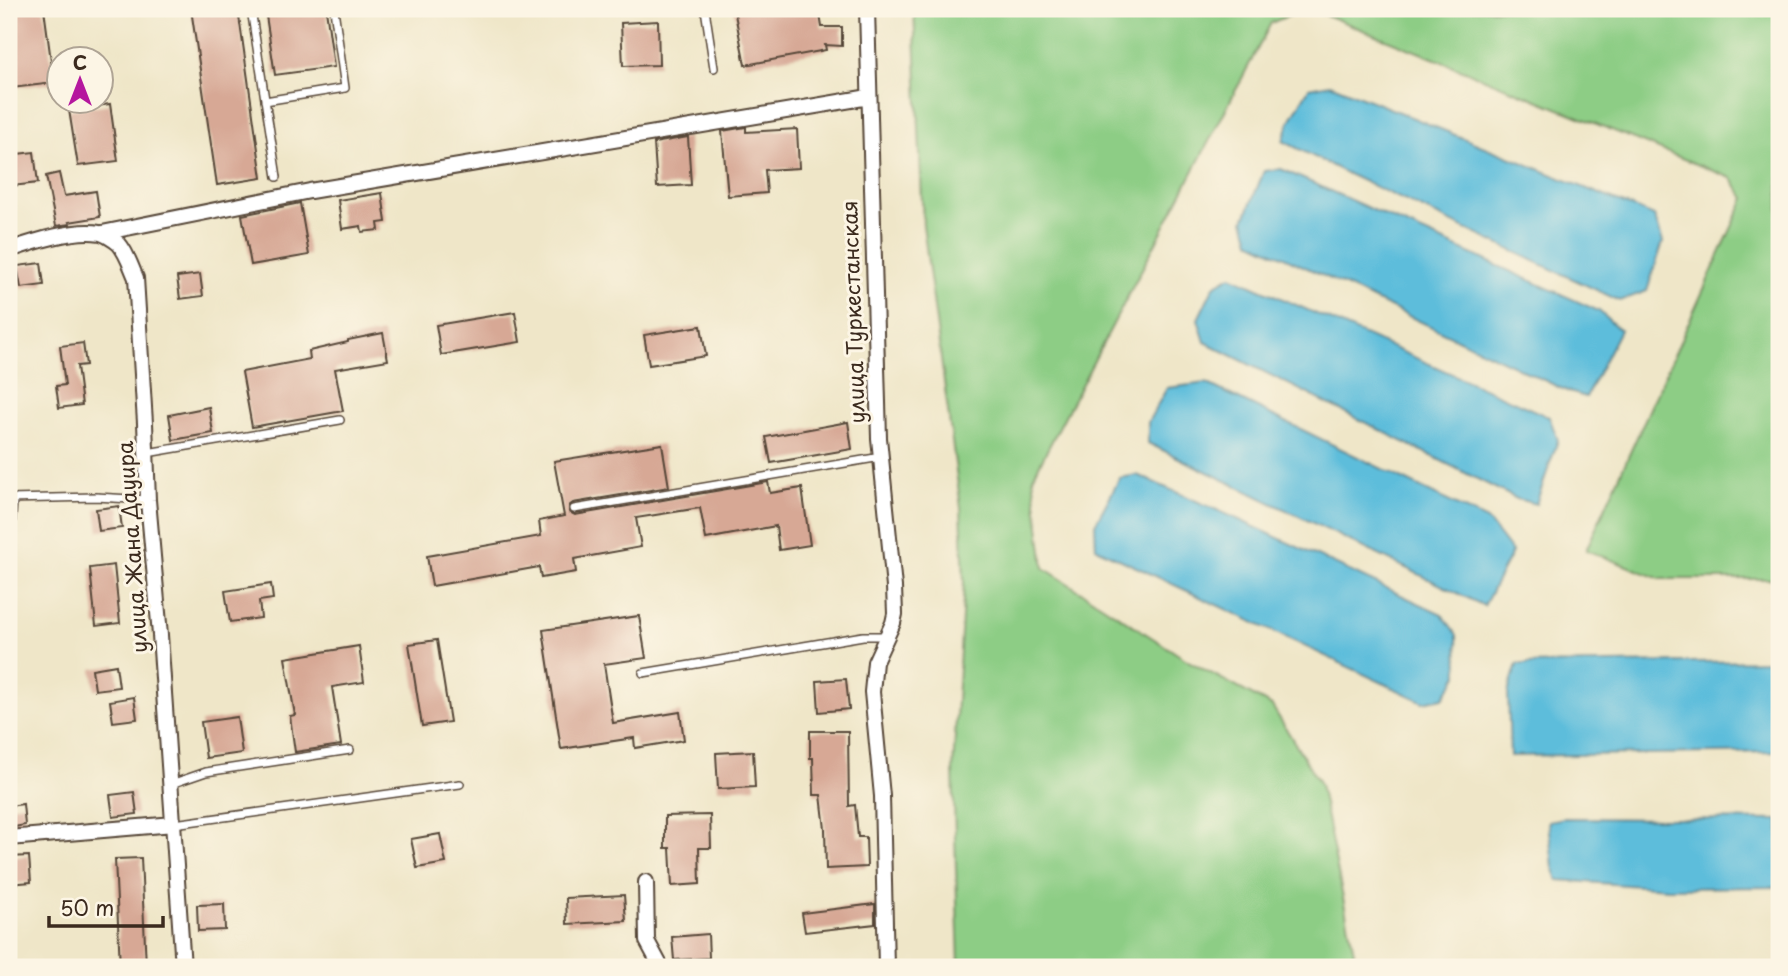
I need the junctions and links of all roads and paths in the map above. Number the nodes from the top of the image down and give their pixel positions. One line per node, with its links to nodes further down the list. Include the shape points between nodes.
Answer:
1 (251, 9): 7 (lane)
2 (334, 9): 7 (lane, via 345,88)
3 (705, 9): 5 (lane)
4 (867, 9): 6 (street, улица Туркестанская)
5 (714, 68)
6 (869, 97): 9 (street, via 323,188); 13 (street, улица Туркестанская)
7 (265, 102): 8 (lane)
8 (277, 177)
9 (102, 233): 10 (street, via 70,234); 12 (street, улица Жана Дауира, via 118,243 136,278)
10 (9, 250)
11 (340, 420): 12 (lane)
12 (146, 454): 15 (street, улица Жана Дауира)
13 (881, 457): 16 (lane); 20 (street, улица Туркестанская, via 894,587 895,614)
14 (11, 499): 15 (lane); 17 (lane)
15 (148, 500): 23 (street, улица Жана Дауира)
16 (574, 509)
17 (9, 570)
18 (9, 592): 19 (lane)
19 (9, 623)
20 (888, 636): 21 (lane, via 863,636); 30 (street, via 875,662 872,692 882,796)
21 (643, 673)
22 (350, 750): 23 (lane, via 206,772)
23 (171, 784): 25 (street, улица Жана Дауира)
24 (460, 784): 25 (lane)
25 (174, 824): 26 (street); 28 (street, улица Жана Дауира)
26 (9, 838)
27 (646, 883): 29 (street, via 647,941)
28 (183, 967)
29 (661, 967)
30 (886, 967)

